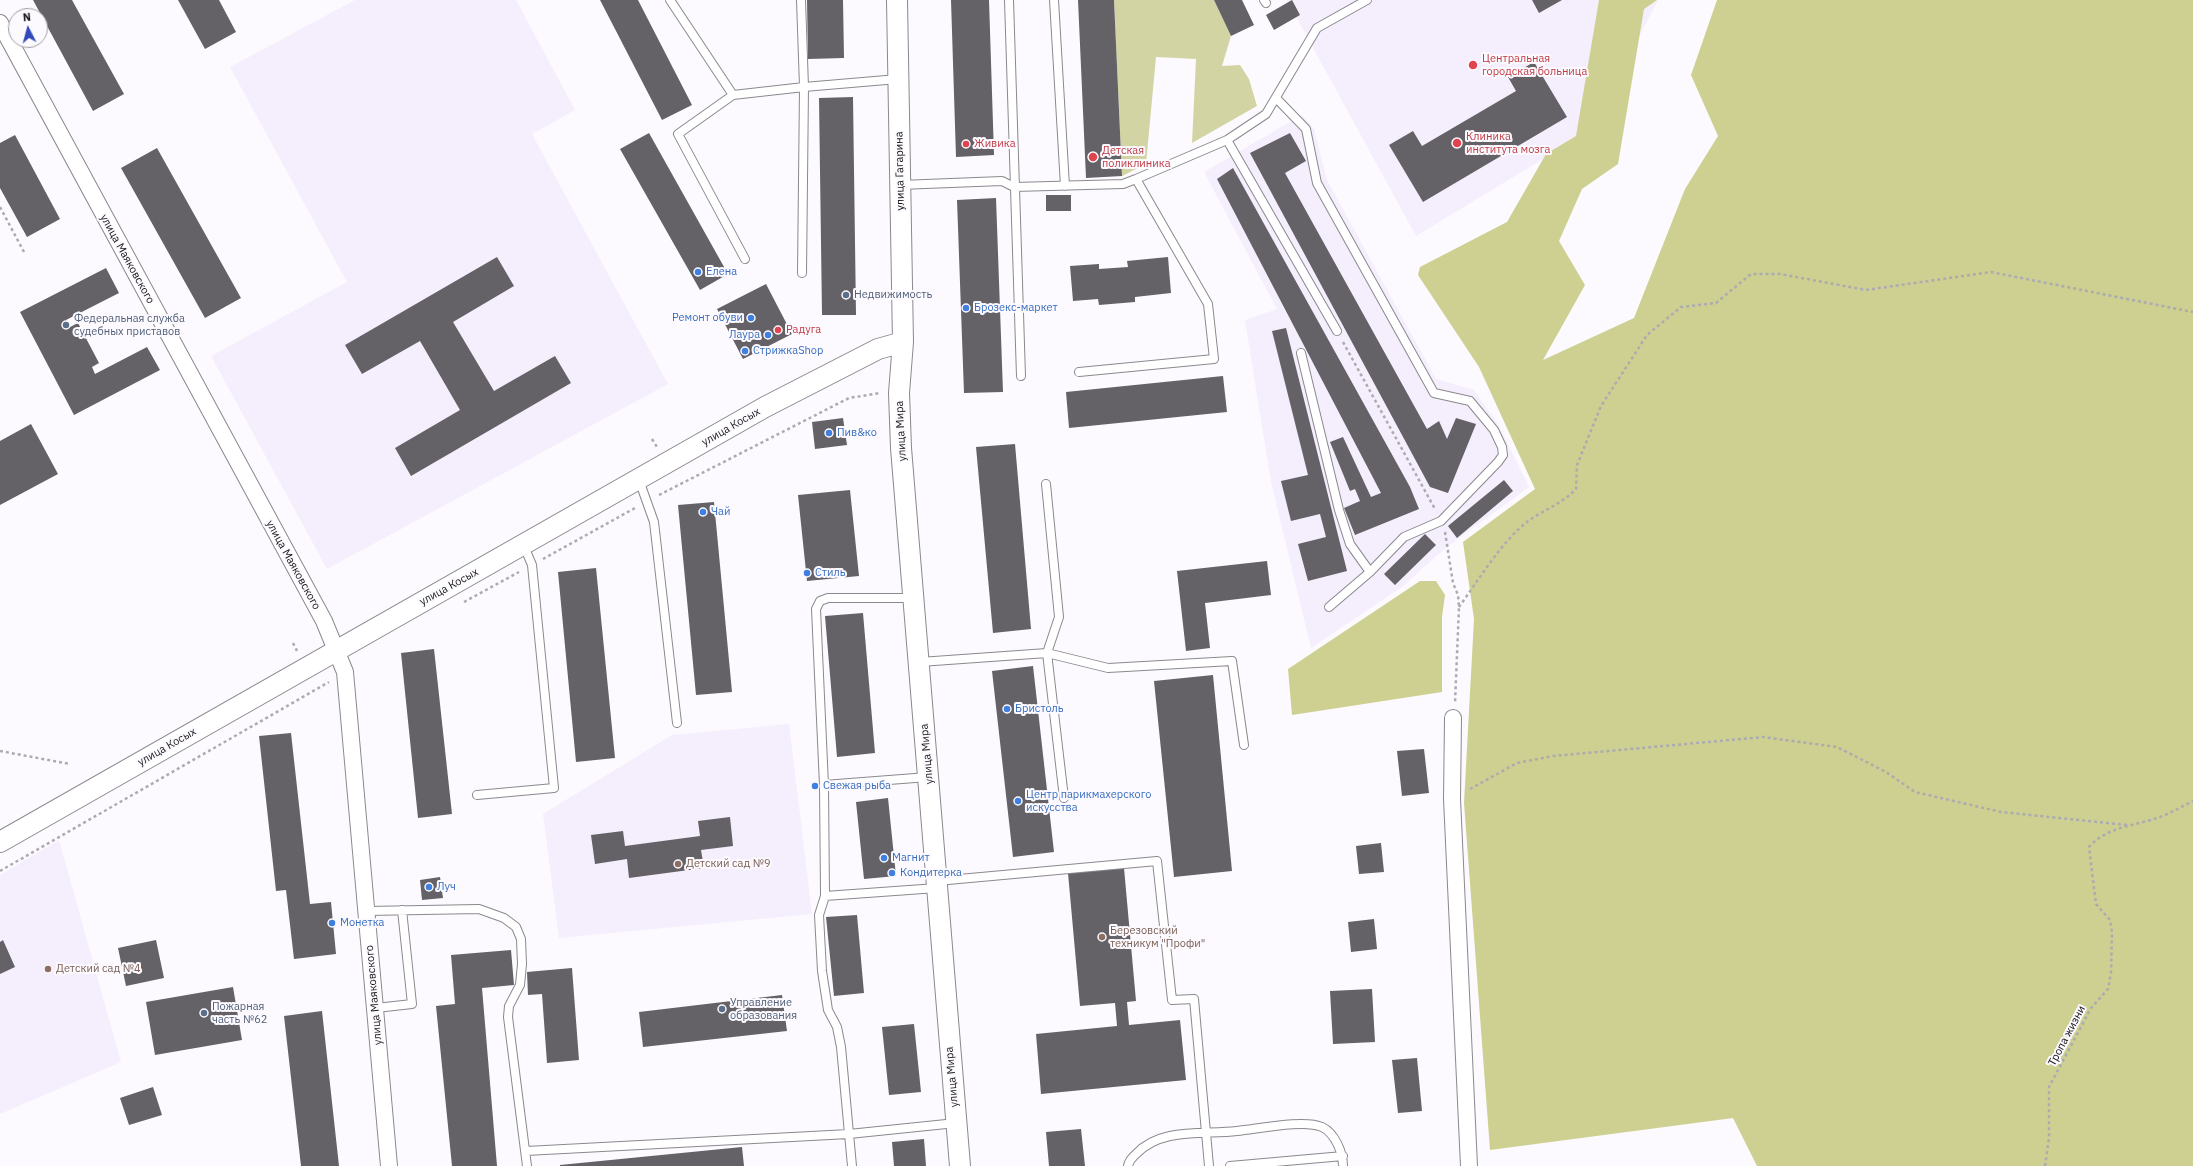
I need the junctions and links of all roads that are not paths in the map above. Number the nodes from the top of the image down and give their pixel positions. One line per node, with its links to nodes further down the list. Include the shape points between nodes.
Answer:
1 (670, 0): 10 (lane)
2 (801, 0): 9 (lane)
3 (897, 0): 8 (street, улица Гагарина)
4 (1009, 0): 16 (lane)
5 (1054, 0): 15 (lane)
6 (1367, 0): 11 (lane, via 1317,28)
7 (0, 23): 30 (street, улица Маяковского, via 324,621)
8 (899, 79): 9 (lane); 14 (street, улица Гагарина)
9 (804, 87): 10 (lane); 18 (lane)
10 (733, 95): 17 (lane, via 678,134)
11 (1276, 98): 12 (lane, via 1266,114); 27 (lane, via 1306,129 1317,183 1434,393 1470,401 1494,430 1502,447 1503,455 1498,462 1441,521 1404,537)
12 (1227, 140): 13 (lane); 19 (lane)
13 (1136, 179): 15 (lane, via 1123,184); 22 (lane, via 1208,304 1214,359)
14 (900, 185): 16 (lane, via 1002,181); 20 (street, улица Гагарина)
15 (1065, 186): 16 (lane)
16 (1014, 187): 23 (lane)
17 (744, 259)
18 (802, 273)
19 (1337, 331)
20 (903, 342): 24 (street, улица Косых, via 878,349 835,370); 28 (street, улица Мира, via 899,393 901,448)
21 (1301, 353): 27 (lane, via 1339,510 1350,544)
22 (1079, 372)
23 (1021, 376)
24 (639, 480): 26 (street, улица Косых); 34 (lane, via 654,522)
25 (1046, 484): 31 (lane, via 1059,616)
26 (524, 546): 30 (street, улица Косых); 38 (lane, via 532,565 554,788)
27 (1370, 572): 29 (lane)
28 (915, 598): 32 (street, улица Мира); 37 (lane, via 828,598 820,601 816,609)
29 (1329, 607)
30 (337, 651): 40 (street, улица Косых); 44 (street, улица Маяковского, via 345,672)
31 (1047, 653): 32 (lane); 35 (lane, via 1108,668 1232,661); 39 (lane)
32 (920, 662): 36 (street, улица Мира)
33 (1453, 718): 60 (street, via 1452,799)
34 (677, 723)
35 (1244, 745)
36 (929, 777): 37 (lane); 41 (street, улица Мира)
37 (824, 785): 42 (lane)
38 (477, 795)
39 (1064, 798)
40 (0, 842)
41 (936, 884): 42 (lane); 46 (street, улица Мира); 47 (lane, via 1157,861 1172,1000 1194,999)
42 (825, 896): 48 (lane, via 819,915 822,971 828,1010 837,1027 841,1047)
43 (402, 910): 44 (lane); 45 (lane, via 412,1004); 49 (lane, via 479,909 504,918 516,927 521,939 522,964 520,985 509,1006 508,1017)
44 (367, 912): 45 (street, улица Маяковского)
45 (376, 1008): 52 (street, улица Маяковского)
46 (956, 1123): 48 (lane); 55 (street, улица Мира)
47 (1205, 1132): 50 (lane, via 1231,1132 1300,1124 1323,1127 1334,1138); 56 (lane, via 1172,1135 1155,1141 1140,1149 1129,1161); 57 (lane)
48 (849, 1134): 49 (lane); 54 (lane)
49 (526, 1151): 53 (lane)
50 (1343, 1156): 51 (lane); 59 (lane)
51 (1295, 1163): 58 (lane)
52 (389, 1166)
53 (527, 1166)
54 (852, 1166)
55 (960, 1166)
56 (1128, 1166)
57 (1209, 1166)
58 (1230, 1166)
59 (1343, 1166)
60 (1469, 1166)

